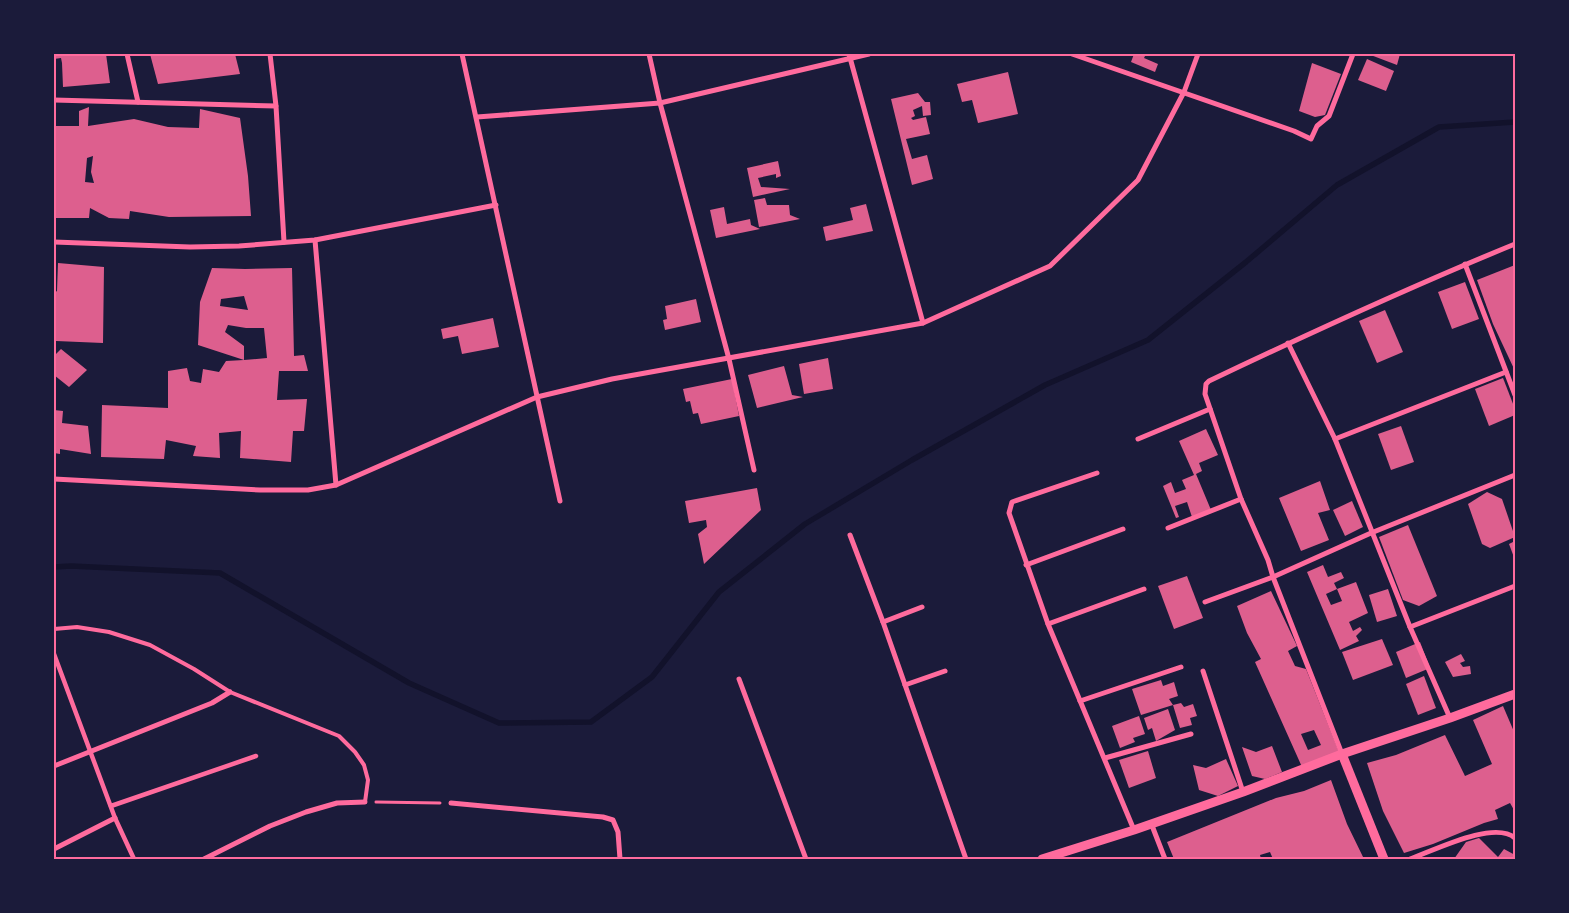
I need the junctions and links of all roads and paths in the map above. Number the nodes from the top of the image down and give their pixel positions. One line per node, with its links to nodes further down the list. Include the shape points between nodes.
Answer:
1 (127, 54): 12 (street)
2 (270, 54): 14 (street)
3 (462, 54): 15 (street)
4 (649, 54): 13 (street)
5 (869, 54): 9 (street)
6 (1072, 54): 10 (street)
7 (1198, 54): 10 (street)
8 (1353, 54): 10 (street, via 1329,116 1317,126 1312,139)
9 (849, 56): 13 (street); 22 (street)
10 (1184, 92): 22 (street, via 1138,180 1050,266)
11 (54, 100): 12 (street)
12 (138, 102): 14 (street)
13 (660, 103): 15 (street); 24 (street)
14 (276, 106): 19 (street)
15 (477, 117): 16 (street)
16 (496, 205): 17 (street); 27 (street)
17 (316, 240): 19 (street); 35 (street)
18 (54, 242): 19 (street, via 190,247)
19 (284, 242)
20 (1515, 244): 21 (street)
21 (1464, 264): 23 (street); 25 (street)
22 (923, 323): 24 (street)
23 (1288, 343): 28 (street, via 1209,381 1205,394); 29 (street)
24 (729, 359): 27 (street, via 612,379); 31 (street)
25 (1506, 372): 26 (street); 29 (street)
26 (1515, 395)
27 (537, 397): 35 (street); 37 (street)
28 (1210, 409): 30 (street); 36 (street)
29 (1335, 438): 40 (street)
30 (1138, 439)
31 (754, 470)
32 (1097, 473): 42 (street, via 1010,504 1009,513)
33 (1515, 475): 40 (street)
34 (54, 479): 35 (street, via 260,490 308,490)
35 (336, 485)
36 (1241, 499): 38 (street); 43 (street)
37 (560, 501)
38 (1168, 528)
39 (1123, 529): 42 (street)
40 (1371, 533): 43 (street); 50 (street)
41 (850, 536): 48 (street)
42 (1026, 565): 49 (street)
43 (1273, 577): 46 (street); 64 (street)
44 (1515, 586): 50 (street)
45 (1144, 588): 49 (street)
46 (1205, 602)
47 (922, 607): 48 (street)
48 (883, 622): 57 (street)
49 (1048, 624): 60 (street)
50 (1410, 627): 61 (street)
51 (54, 629): 58 (lane, via 77,627 109,632 150,645)
52 (54, 654): 63 (street)
53 (1181, 667): 60 (street)
54 (945, 671): 57 (street)
55 (1203, 671): 68 (street)
56 (738, 679): 81 (street)
57 (905, 685): 82 (street)
58 (230, 692): 63 (street, via 212,703); 69 (lane, via 339,736 364,765 368,780)
59 (1515, 694): 61 (street)
60 (1080, 701): 66 (street)
61 (1450, 718): 64 (street)
62 (1191, 734): 66 (street)
63 (91, 752): 67 (street); 71 (street)
64 (1342, 754): 68 (street); 85 (street)
65 (256, 756): 71 (street)
66 (1105, 758): 74 (street)
67 (54, 766)
68 (1243, 792): 73 (street)
69 (365, 802): 70 (path); 79 (street, via 337,802 306,812)
70 (451, 803): 80 (street, via 613,820 618,832)
71 (111, 806): 72 (street)
72 (115, 818): 76 (street); 78 (street)
73 (1151, 823): 74 (street); 84 (street)
74 (1134, 830): 77 (street)
75 (1513, 837): 86 (street, via 1491,831)
76 (54, 849)
77 (1059, 857): 83 (street)
78 (134, 859)
79 (204, 859)
80 (620, 859)
81 (806, 859)
82 (966, 859)
83 (1042, 859)
84 (1164, 859)
85 (1384, 859)
86 (1410, 859)

